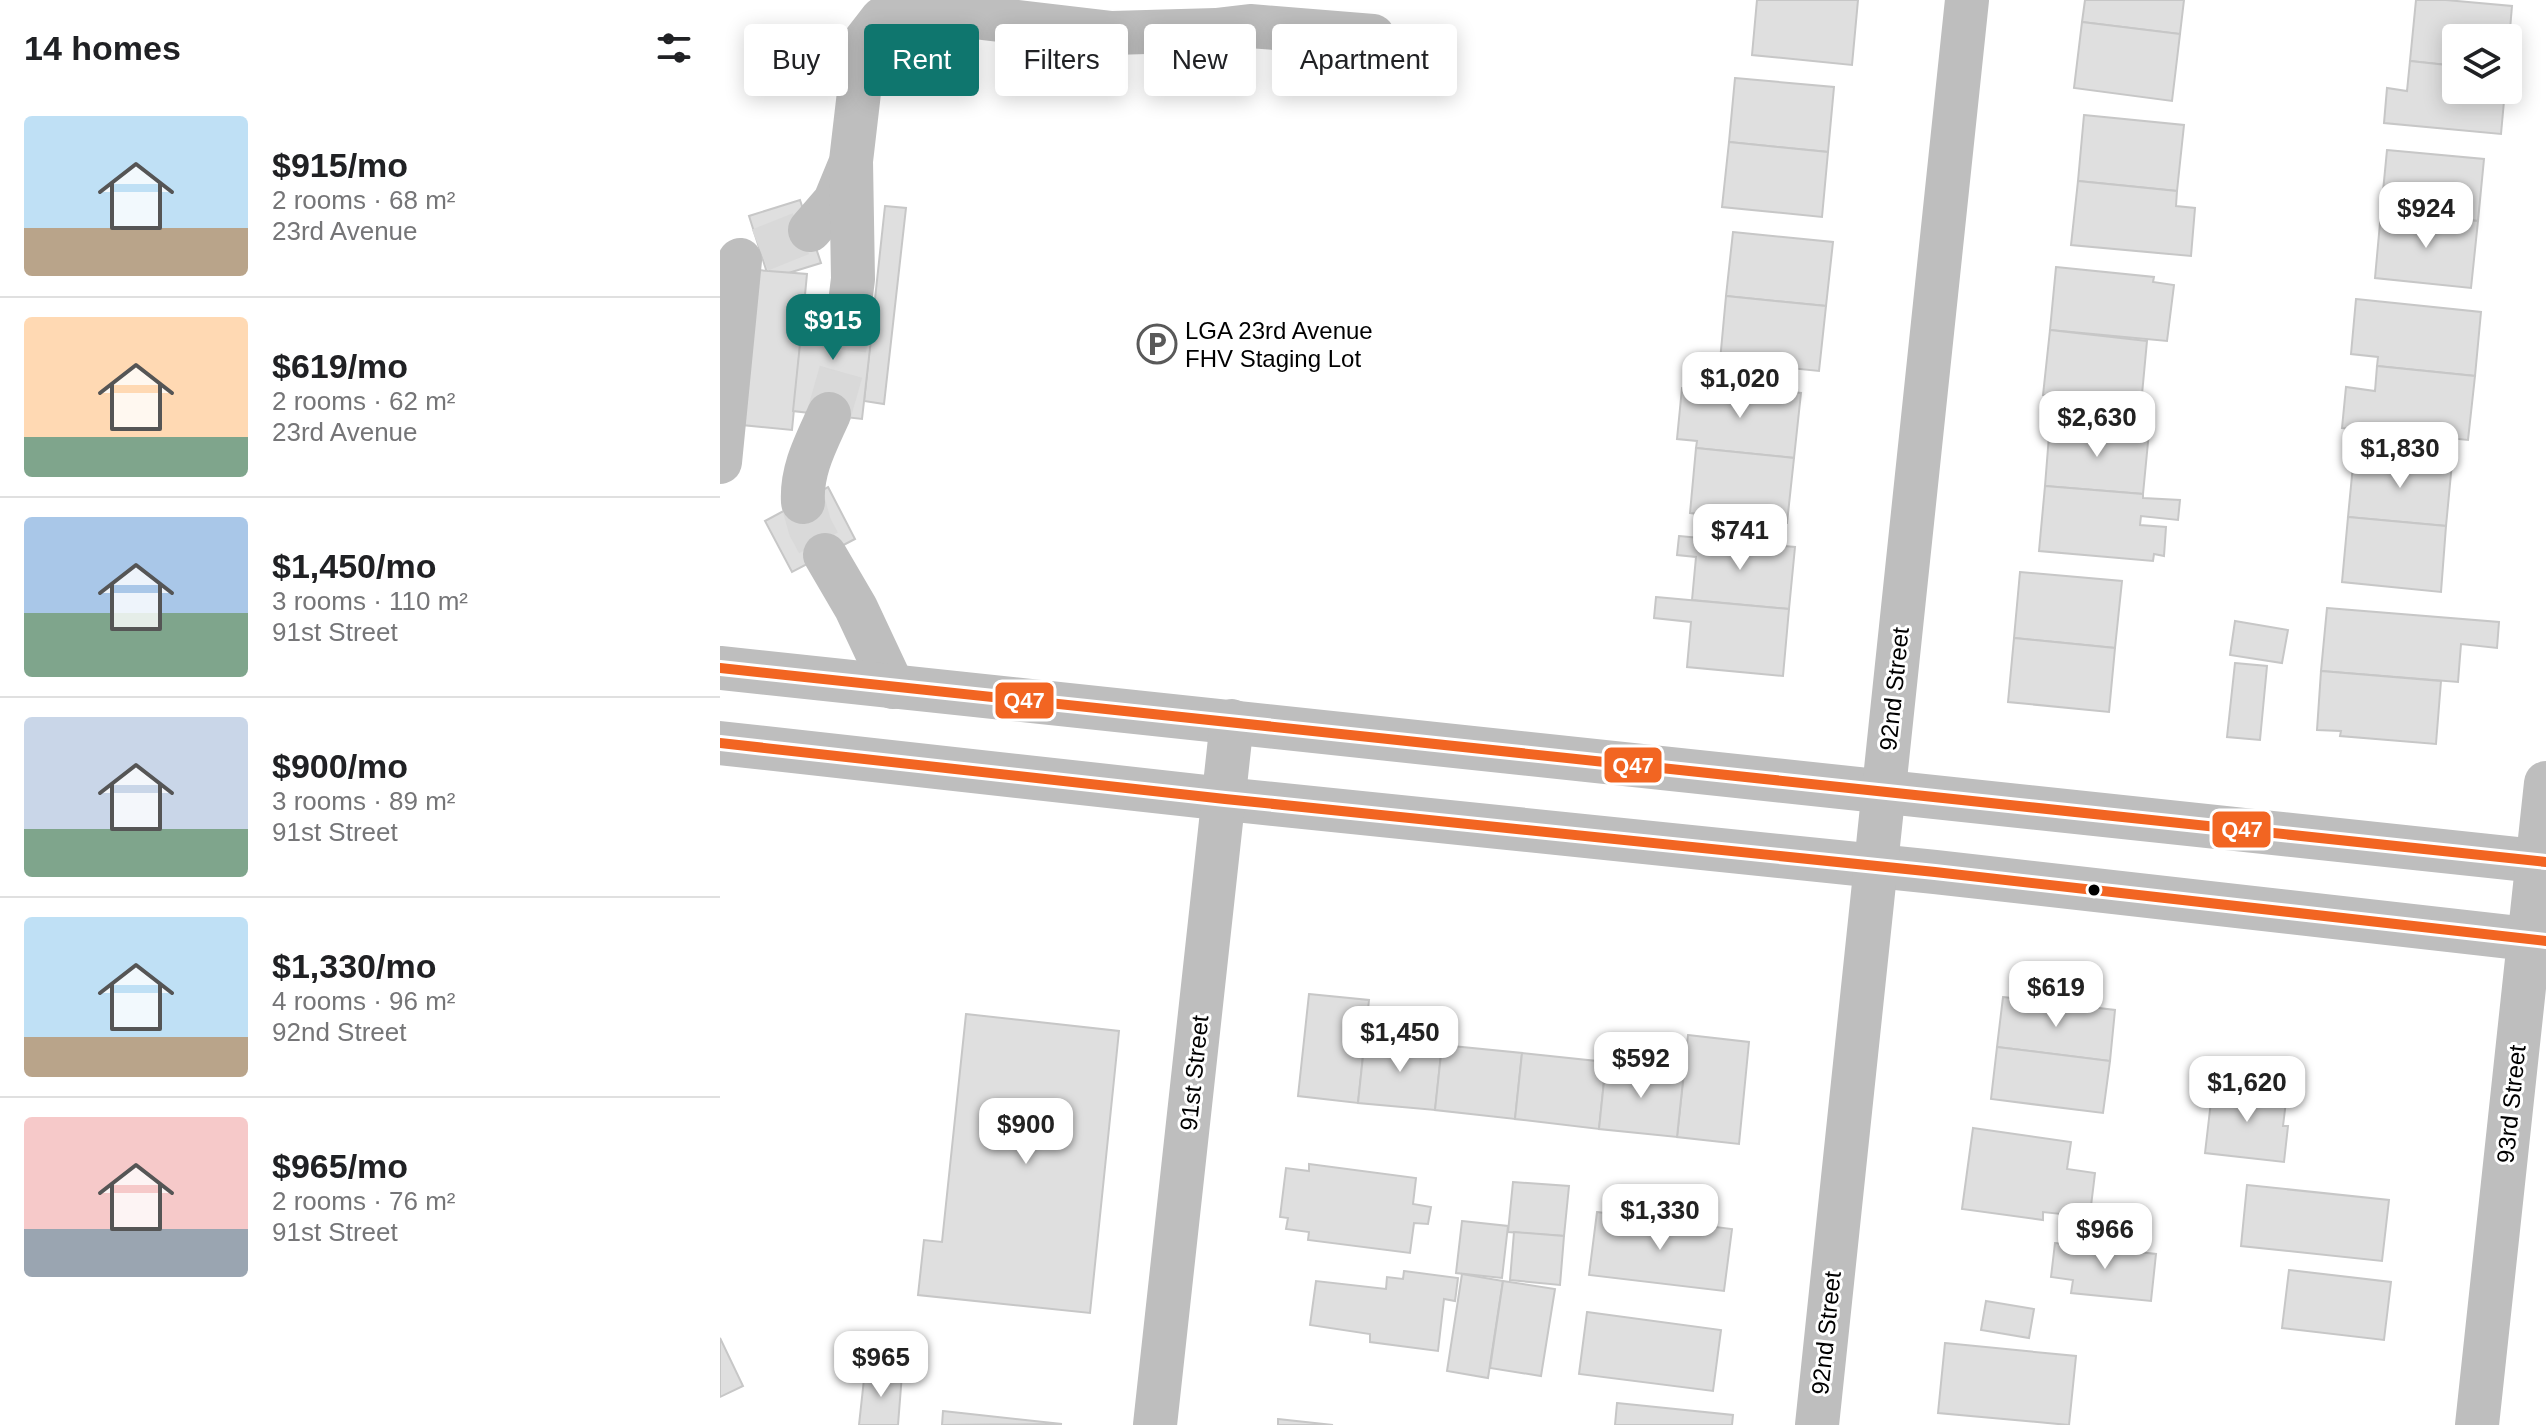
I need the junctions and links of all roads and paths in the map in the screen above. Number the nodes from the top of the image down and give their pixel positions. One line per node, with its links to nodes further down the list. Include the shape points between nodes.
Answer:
1 (1967, 0): 16 (street, 92nd Street)
2 (1272, 28): 3 (street, via 1112,33 923,11 892,15 882,19 865,41)
3 (851, 161): 4 (street, via 835,201); 6 (street)
4 (810, 230)
5 (740, 260): 8 (street)
6 (849, 311)
7 (829, 414): 9 (street, via 808,461)
8 (720, 462)
9 (803, 502)
10 (825, 555): 12 (street)
11 (720, 668): 12 (street)
12 (893, 687): 13 (street)
13 (1232, 721): 16 (street); 17 (street, 91st Street)
14 (720, 743): 17 (street)
15 (2546, 783): 18 (street, 93rd Street)
16 (1883, 792): 18 (street); 19 (street, 92nd Street)
17 (1225, 799): 19 (street); 21 (street, 91st Street)
18 (2542, 862): 20 (street, 93rd Street)
19 (1876, 867): 20 (street); 22 (street, 92nd Street)
20 (2537, 940): 23 (street, 93rd Street)
21 (1155, 1425)
22 (1817, 1425)
23 (2477, 1425)

